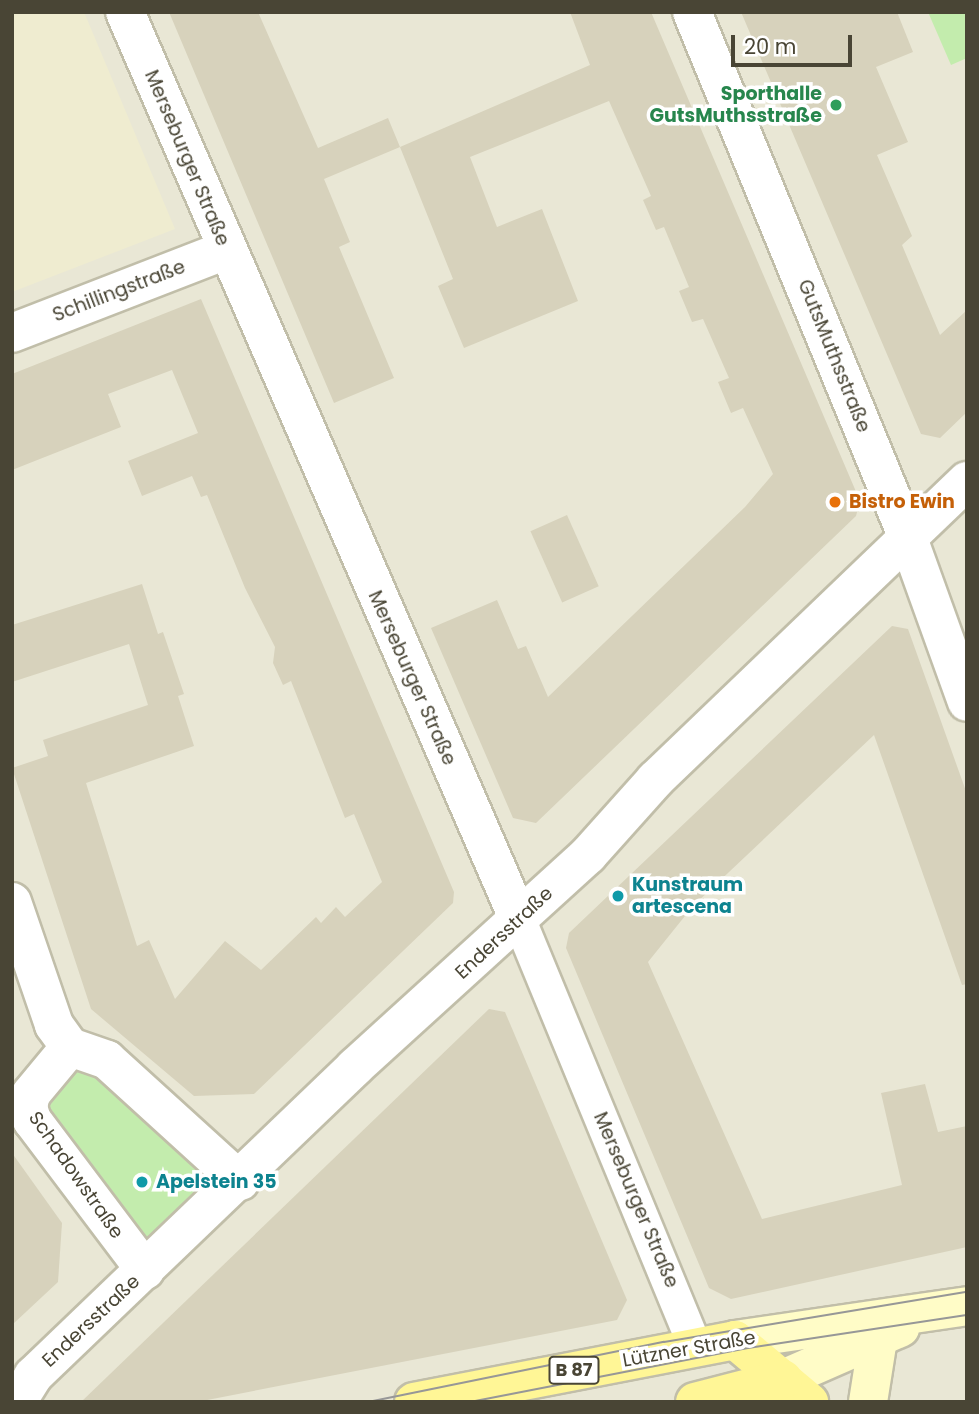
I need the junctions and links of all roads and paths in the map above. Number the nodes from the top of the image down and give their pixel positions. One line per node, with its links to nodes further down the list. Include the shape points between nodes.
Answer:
1 (125, 12): 3 (street, Merseburger Straße)
2 (692, 12): 6 (street, GutsMuthsstraße)
3 (226, 250): 4 (street, Schillingstraße); 9 (street, Merseburger Straße)
4 (12, 333)
5 (967, 481): 6 (street, Endersstraße)
6 (908, 538): 7 (street, GutsMuthsstraße); 9 (street, Endersstraße, via 655,780 588,855)
7 (967, 702)
8 (12, 902): 10 (street, via 54,1025)
9 (519, 920): 11 (street, Endersstraße, via 355,1067); 16 (street, Merseburger Straße)
10 (70, 1047): 11 (street, via 107,1060); 12 (street, Schadowstraße, via 30,1094 32,1120)
11 (240, 1181): 12 (street, Endersstraße)
12 (145, 1270): 18 (street, Endersstraße)
13 (949, 1309): 14 (main road); 15 (main road, Lützner Straße)
14 (878, 1339): 17 (main road); 21 (main road)
15 (735, 1340): 16 (main road, Lützner Straße / B 87); 17 (main road)
16 (695, 1347): 19 (main road, Lützner Straße / B 87)
17 (796, 1391): 20 (main road)
18 (28, 1393)
19 (414, 1402)
20 (695, 1402)
21 (868, 1402)

